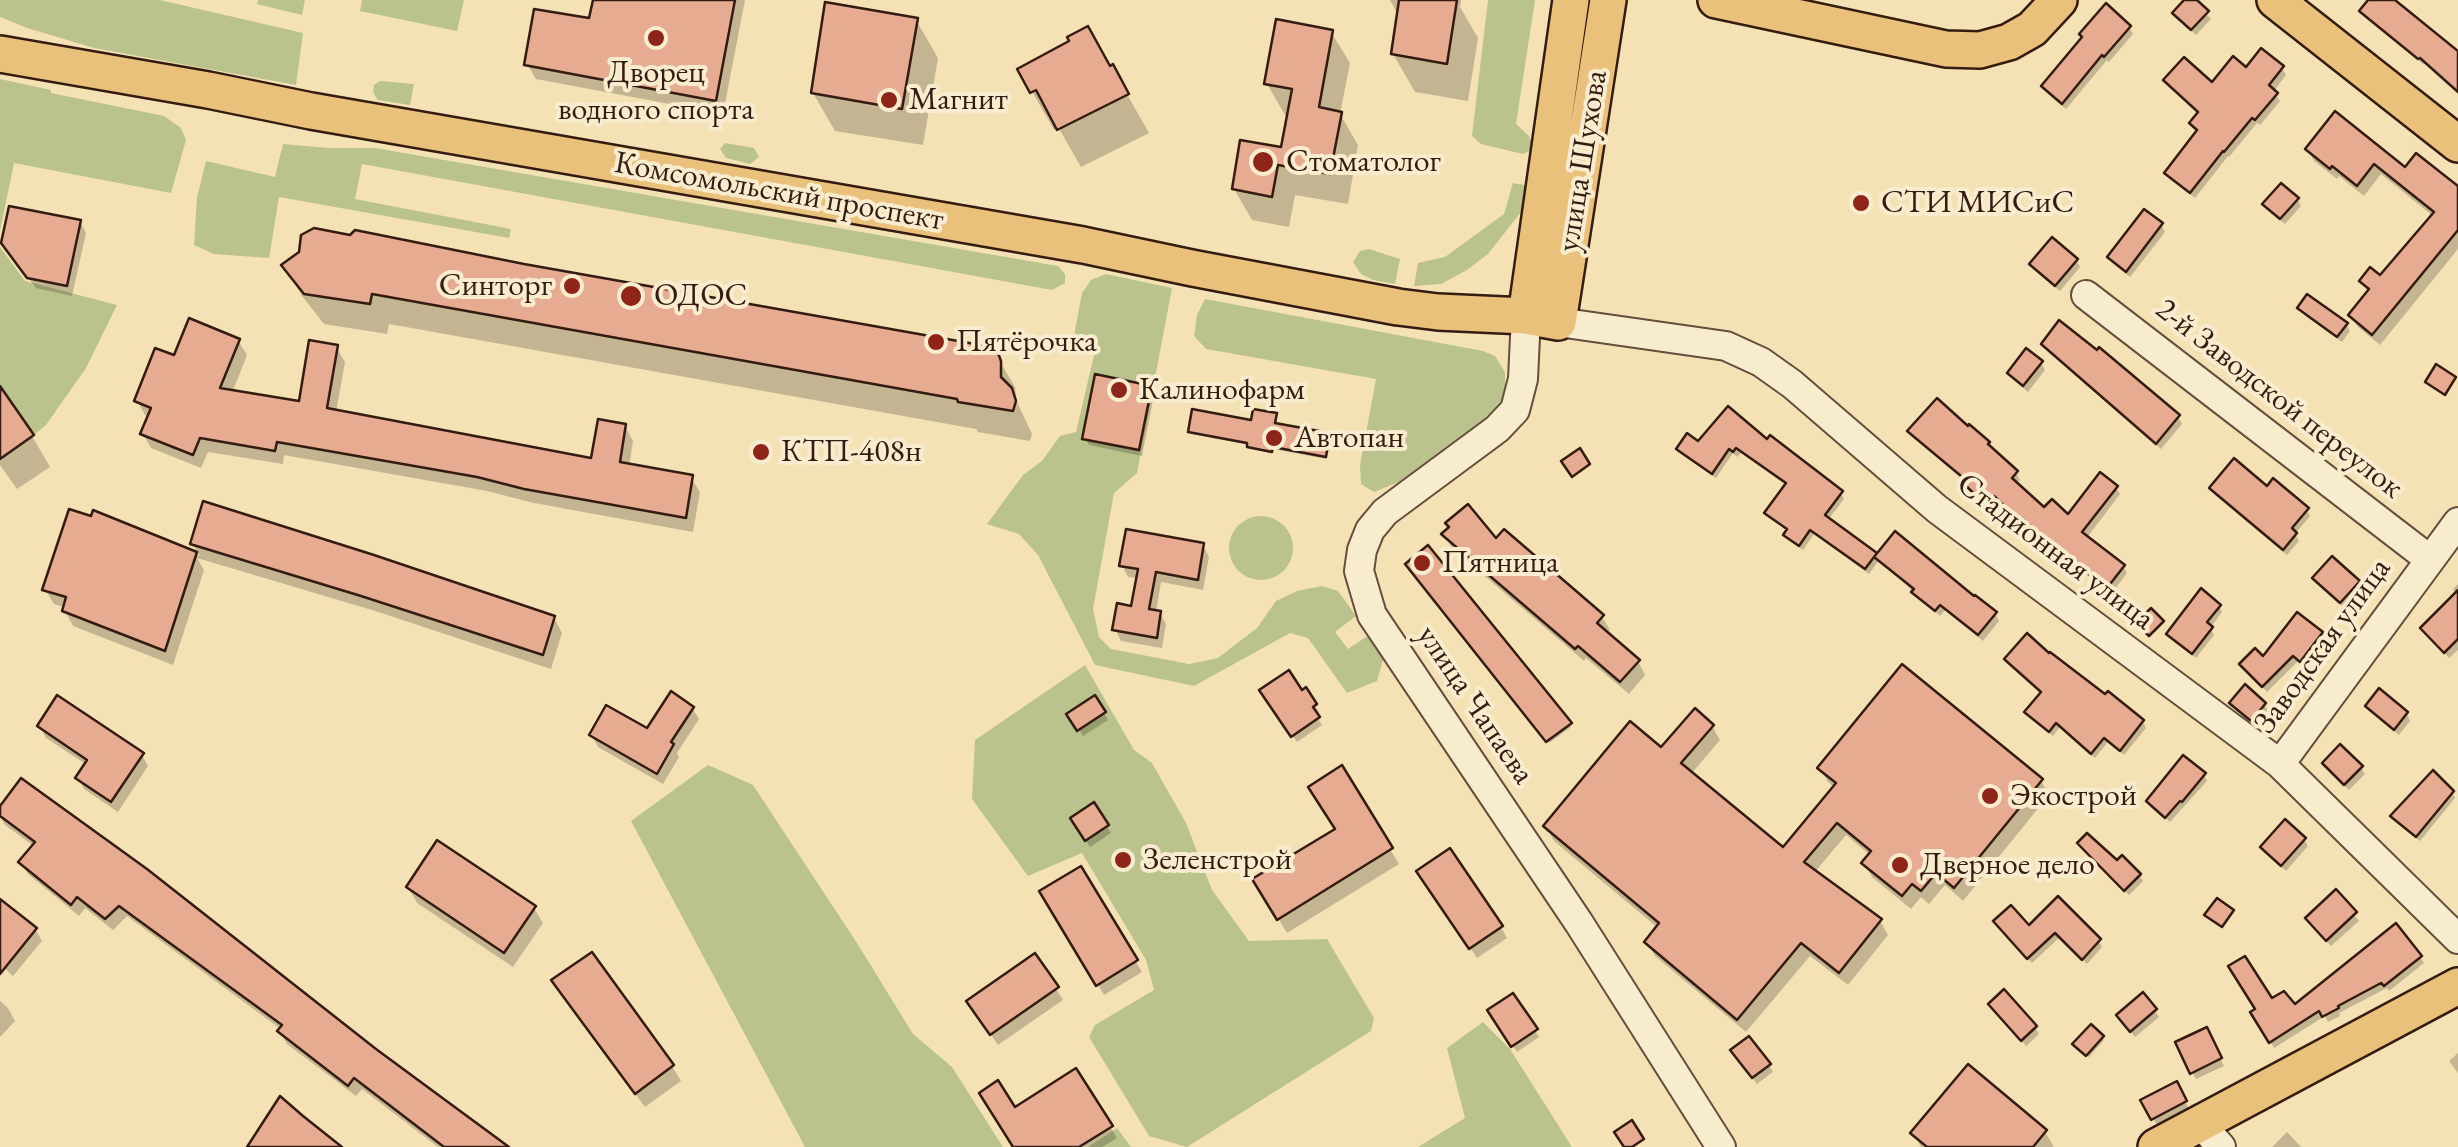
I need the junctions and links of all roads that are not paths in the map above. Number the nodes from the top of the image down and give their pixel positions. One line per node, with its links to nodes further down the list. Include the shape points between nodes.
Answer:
1 (1571, 0): 9 (main road, улица Шухова)
2 (1608, 0): 9 (main road, улица Шухова)
3 (1716, 0): 4 (main road, via 1946,49 1980,50 2032,29)
4 (2059, 0)
5 (2275, 0): 7 (main road)
6 (0, 54): 9 (main road, Комсомольский проспект, via 1384,304)
7 (2458, 144)
8 (2086, 295): 11 (street, 2-й Заводской переулок)
9 (1542, 319): 12 (street, Стадионная улица, via 1726,346 1761,362 1937,509); 16 (street, улица Чапаева, via 1515,410 1385,512 1370,530 1359,571 1372,616)
10 (2458, 522): 11 (street, Заводская улица)
11 (2430, 559): 12 (street, Заводская улица)
12 (2280, 764): 13 (street, Стадионная улица)
13 (2458, 939)
14 (2458, 986): 15 (main road)
15 (2211, 1135): 17 (main road)
16 (1721, 1147)
17 (2156, 1147)

